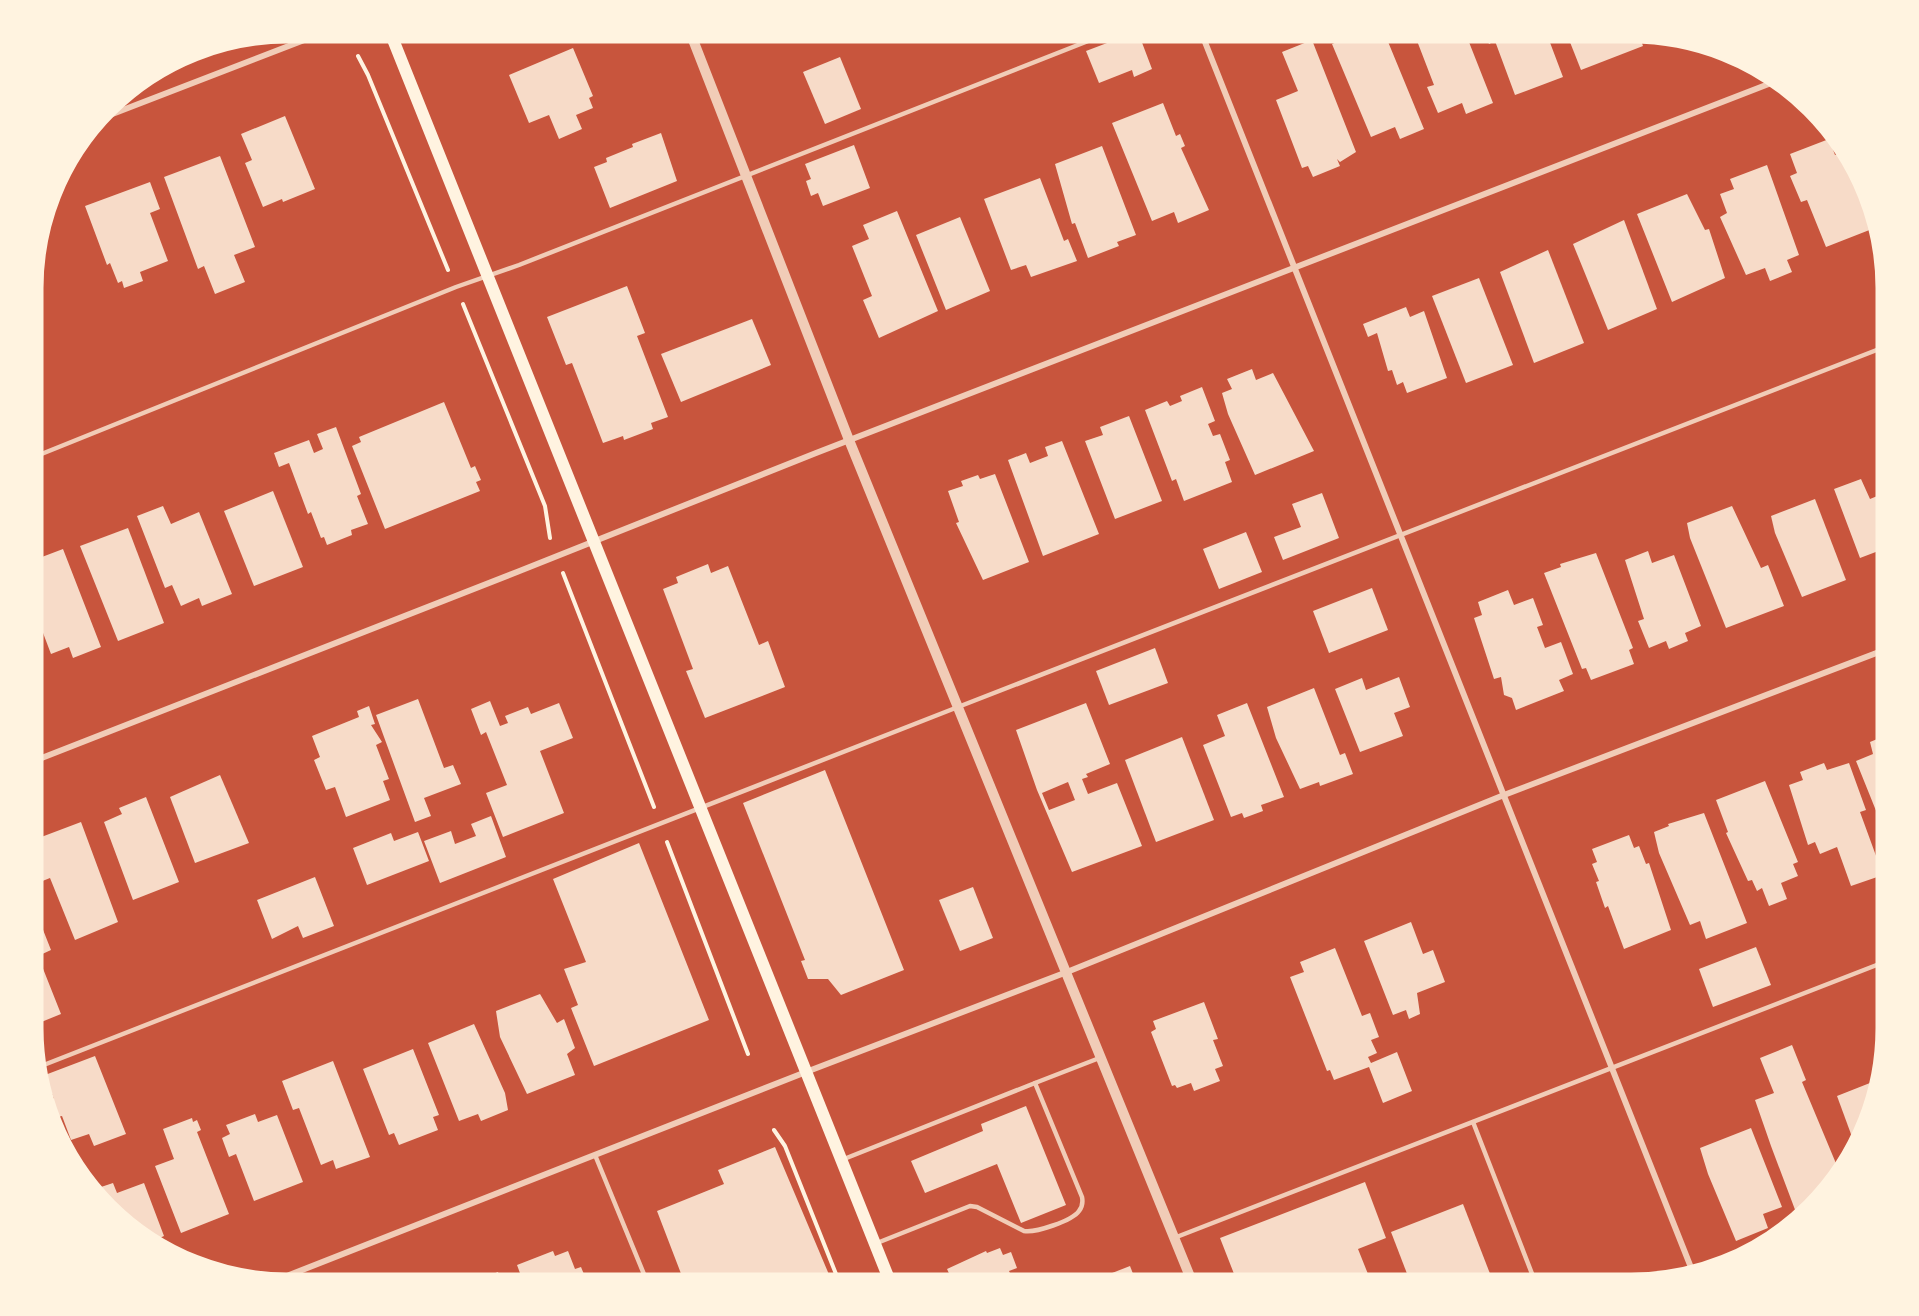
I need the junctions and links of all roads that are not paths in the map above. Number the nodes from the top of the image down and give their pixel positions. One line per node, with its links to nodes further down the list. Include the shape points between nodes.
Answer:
1 (299, 42): 7 (street)
2 (394, 42): 10 (main road)
3 (694, 42): 8 (street)
4 (1086, 42): 8 (lane)
5 (1205, 42): 9 (street)
6 (1768, 84): 9 (street)
7 (115, 113)
8 (747, 176): 10 (lane); 12 (street)
9 (1294, 269): 12 (street); 14 (street)
10 (489, 277): 13 (lane); 15 (main road)
11 (1877, 350): 14 (lane)
12 (849, 440): 15 (street); 17 (street)
13 (42, 454)
14 (1401, 535): 17 (lane); 19 (street)
15 (595, 541): 18 (street); 20 (main road)
16 (1877, 653): 19 (street)
17 (958, 707): 20 (lane); 22 (street)
18 (42, 758)
19 (1504, 795): 22 (street); 25 (street)
20 (701, 808): 24 (lane); 26 (main road)
21 (1877, 965): 25 (lane)
22 (1067, 972): 23 (street); 26 (street)
23 (1102, 1057): 27 (lane); 31 (street)
24 (45, 1065)
25 (1612, 1068): 28 (lane); 33 (street)
26 (806, 1071): 29 (street); 30 (main road)
27 (1035, 1083): 30 (lane); 32 (lane, via 1082,1197 1080,1210 1030,1232 977,1207 964,1207)
28 (1473, 1122): 31 (lane); 38 (lane)
29 (595, 1155): 34 (street); 35 (lane)
30 (841, 1160): 32 (main road)
31 (1174, 1238): 37 (street)
32 (875, 1245): 36 (main road)
33 (1691, 1267)
34 (291, 1274)
35 (644, 1274)
36 (887, 1274)
37 (1189, 1274)
38 (1532, 1274)

